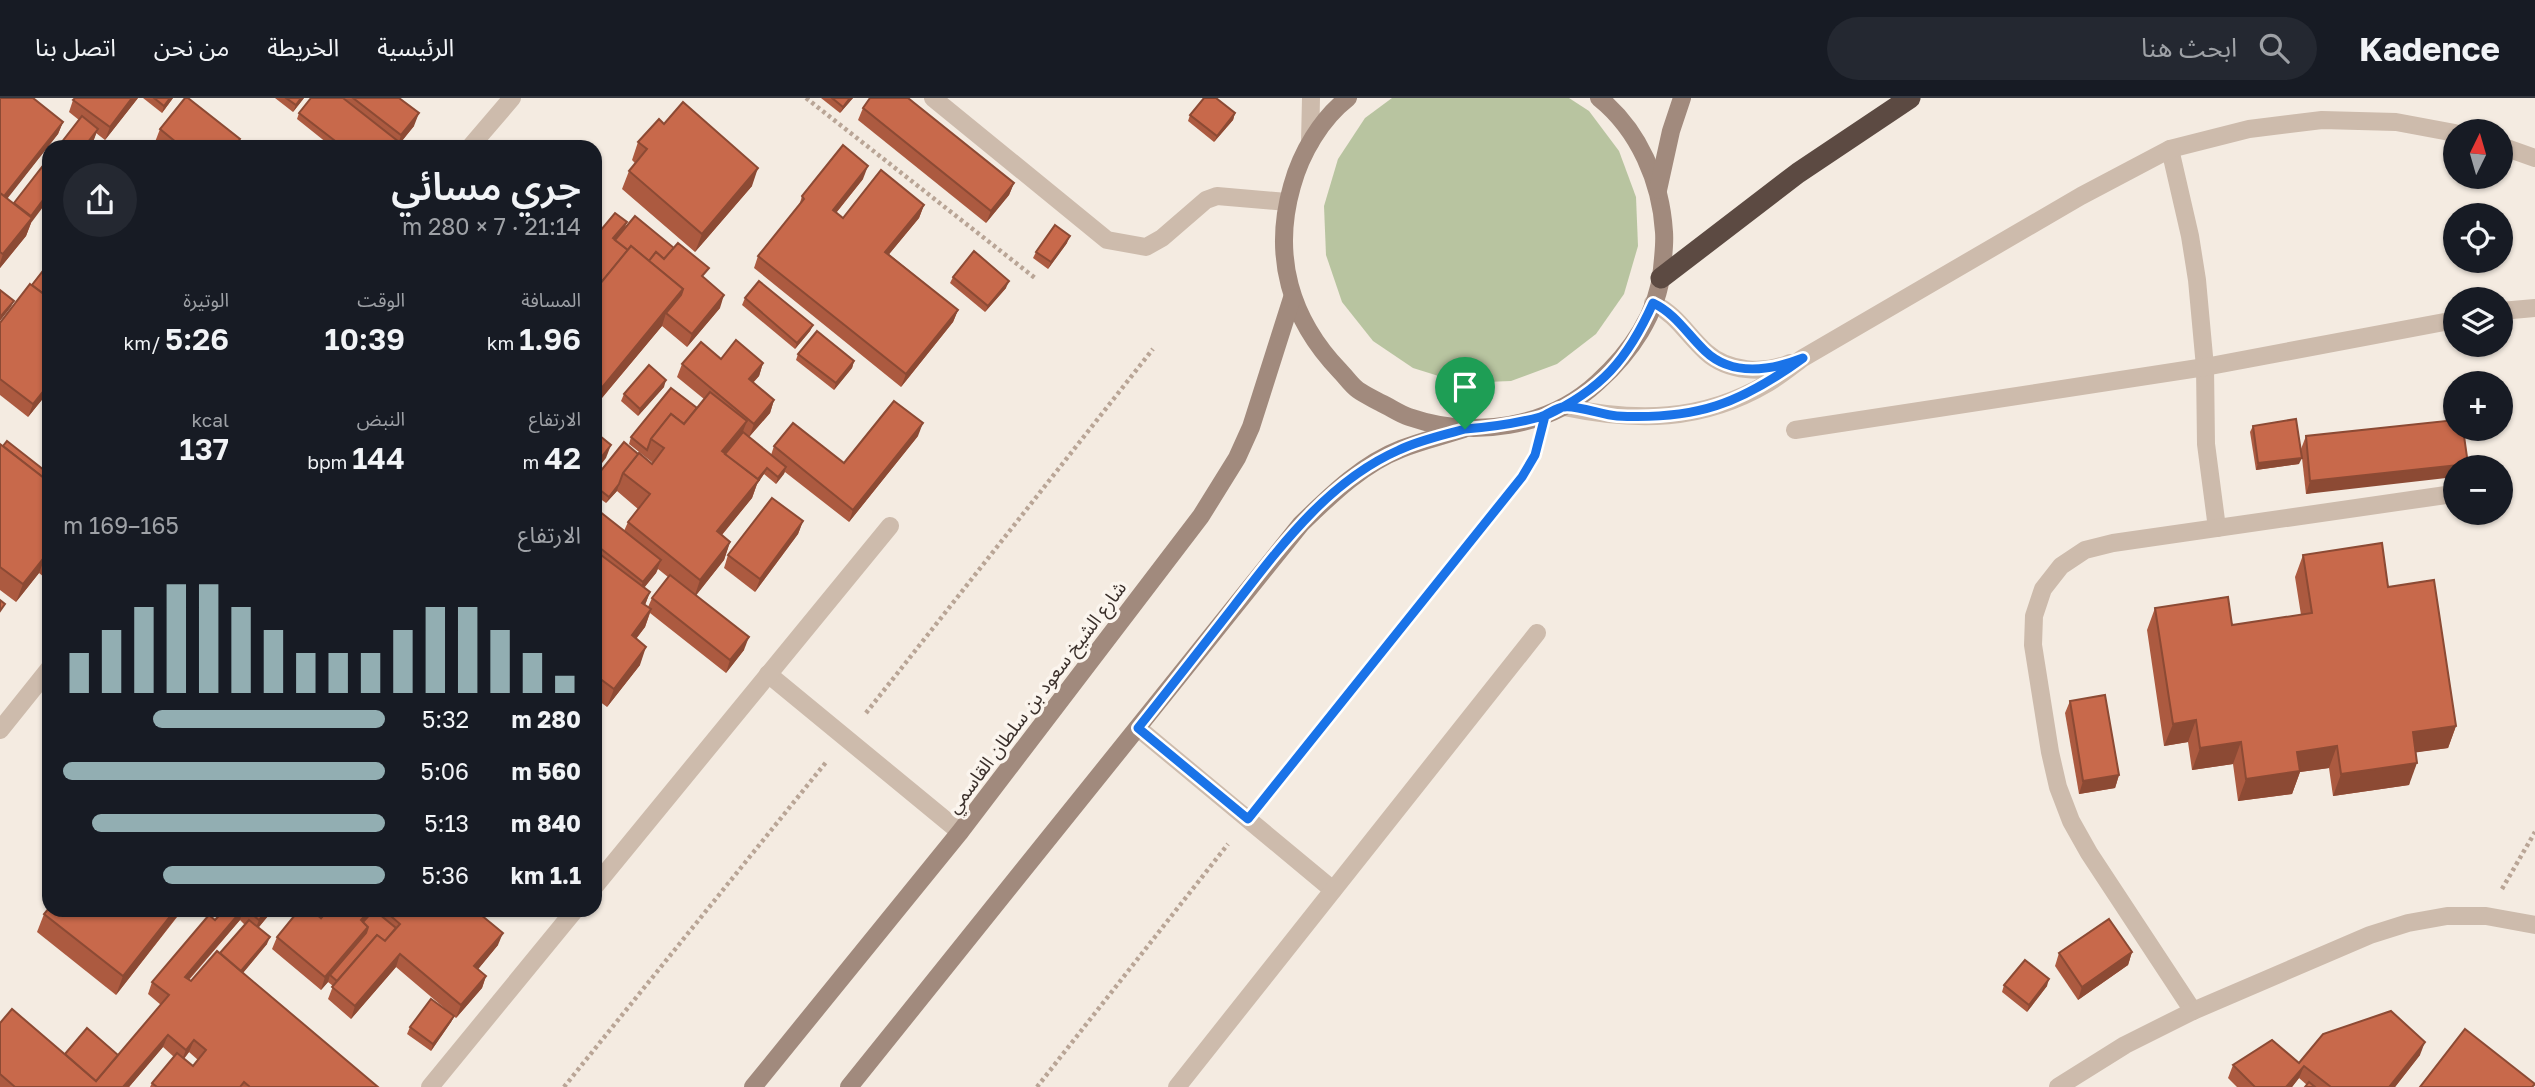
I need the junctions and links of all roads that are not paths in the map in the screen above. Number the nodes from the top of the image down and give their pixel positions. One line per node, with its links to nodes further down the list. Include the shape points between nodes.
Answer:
1 (502, 98): 9 (street)
2 (512, 98): 9 (street)
3 (933, 98): 17 (street, via 1107,240 1146,247 1217,196)
4 (1311, 98): 12 (street)
5 (1348, 98): 12 (main road)
6 (1599, 98): 16 (main road, via 1640,146)
7 (1682, 98): 16 (main road)
8 (1910, 98): 18 (highway, via 1798,173)
9 (488, 124): 11 (street)
10 (2443, 131): 13 (street, via 2396,122 2322,120 2249,129)
11 (475, 140)
12 (1310, 143): 17 (main road)
13 (2170, 149): 24 (street); 25 (street, via 2190,236)
14 (2513, 150): 15 (street)
15 (2535, 158)
16 (1658, 190): 18 (main road, via 1665,234)
17 (1287, 202): 19 (main road, via 1284,234)
18 (1661, 278): 20 (main road)
19 (1293, 298): 27 (main road, via 1319,349 1358,390 1409,417); 37 (main road, شارع الشيخ سعود بن سلطان القاسمي, via 1251,426 1201,516)
20 (1653, 303): 24 (street, via 1675,317 1708,354 1730,365 1754,370); 26 (main road, via 1639,335 1619,363)
21 (2535, 308): 22 (street)
22 (2513, 310)
23 (2443, 322): 25 (street)
24 (1803, 358): 26 (street, via 1769,383 1731,402 1689,413 1637,417)
25 (2205, 367): 28 (street); 31 (street, via 2206,444)
26 (1564, 407): 27 (main road, via 1506,427)
27 (1465, 429): 35 (main road, via 1399,449 1329,496 1271,559)
28 (1795, 430)
29 (2443, 495): 31 (street)
30 (890, 526): 33 (street)
31 (2217, 528): 42 (street, via 2084,550 2061,566 2043,589 2034,616 2033,645 2050,752 2071,821)
32 (1537, 633): 39 (street)
33 (768, 674): 37 (street); 38 (street)
34 (42, 678): 36 (street)
35 (1138, 728): 39 (street); 45 (main road)
36 (0, 730)
37 (960, 832): 44 (main road, شارع الشيخ سعود بن سلطان القاسمي)
38 (602, 877)
39 (1333, 890): 46 (street)
40 (569, 917): 43 (street)
41 (2535, 925): 42 (street, via 2486,916 2446,916 2407,923)
42 (2193, 1011): 47 (street, via 2125,1045)
43 (430, 1087)
44 (752, 1087)
45 (849, 1087)
46 (1177, 1087)
47 (2058, 1087)

